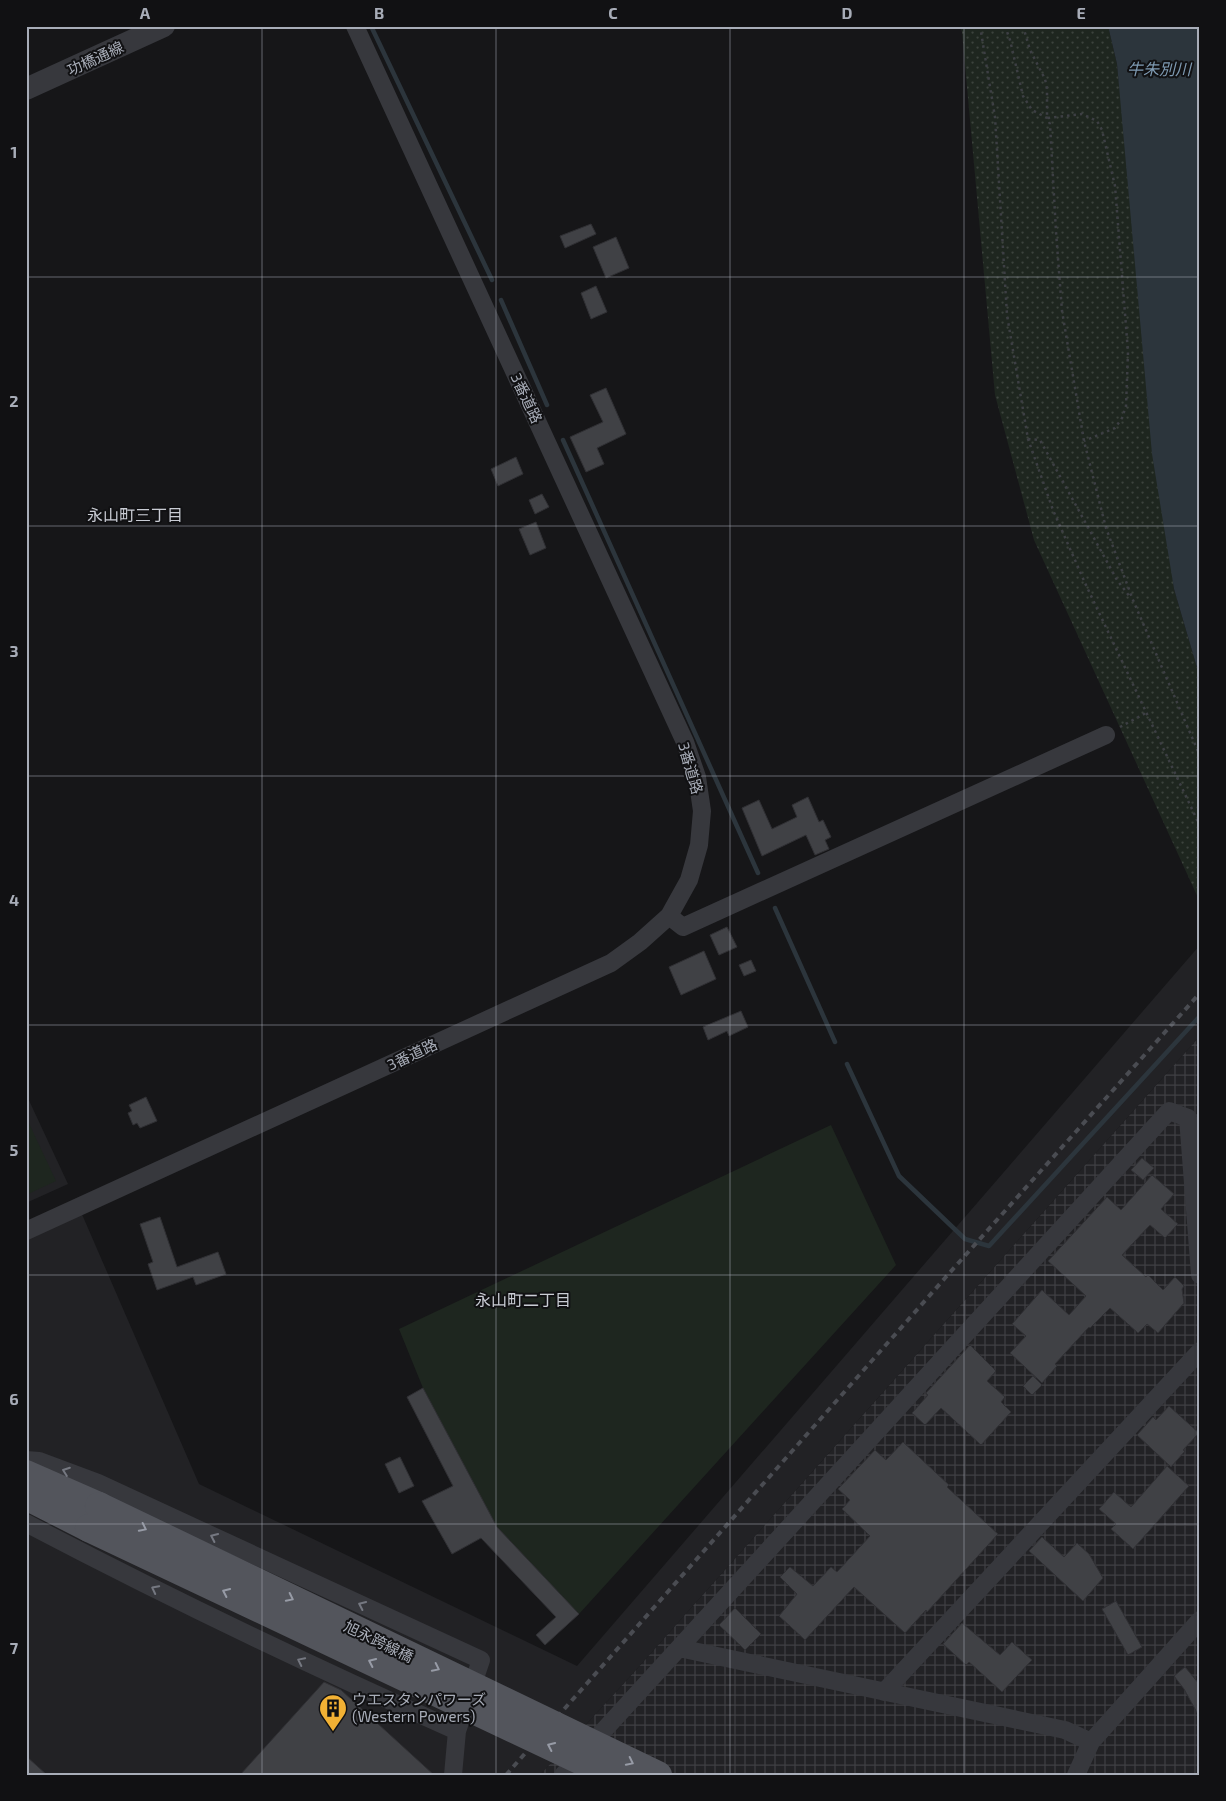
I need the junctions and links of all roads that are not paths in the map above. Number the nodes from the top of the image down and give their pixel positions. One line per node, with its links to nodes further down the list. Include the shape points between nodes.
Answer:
1 (164, 26): 3 (street, 功橋通線)
2 (355, 26): 5 (street, 3番道路, via 685,742 697,777 702,811 699,845 689,880)
3 (26, 90)
4 (1106, 735): 5 (street, via 683,927)
5 (669, 916): 6 (street, 3番道路, via 611,963)
6 (26, 1231)
7 (1200, 1274): 15 (street, via 1188,1118 1169,1111)
8 (1200, 1351): 16 (street)
9 (26, 1460): 17 (street, one-way to 9, via 481,1660 98,1483 39,1461)
10 (26, 1474): 12 (main road)
11 (26, 1496): 12 (main road)
12 (94, 1517): 21 (main road, 旭永跨線橋, one-way to 12, bridge); 22 (main road, 旭永跨線橋, one-way to 22, bridge)
13 (26, 1523): 17 (street, one-way to 13, via 322,1671)
14 (1200, 1620): 18 (street)
15 (679, 1648): 16 (street); 20 (street)
16 (884, 1692): 18 (street, via 1065,1730)
17 (457, 1731): 19 (street)
18 (1092, 1742): 23 (street)
19 (453, 1775)
20 (563, 1775)
21 (611, 1775)
22 (658, 1775)
23 (1076, 1775)

